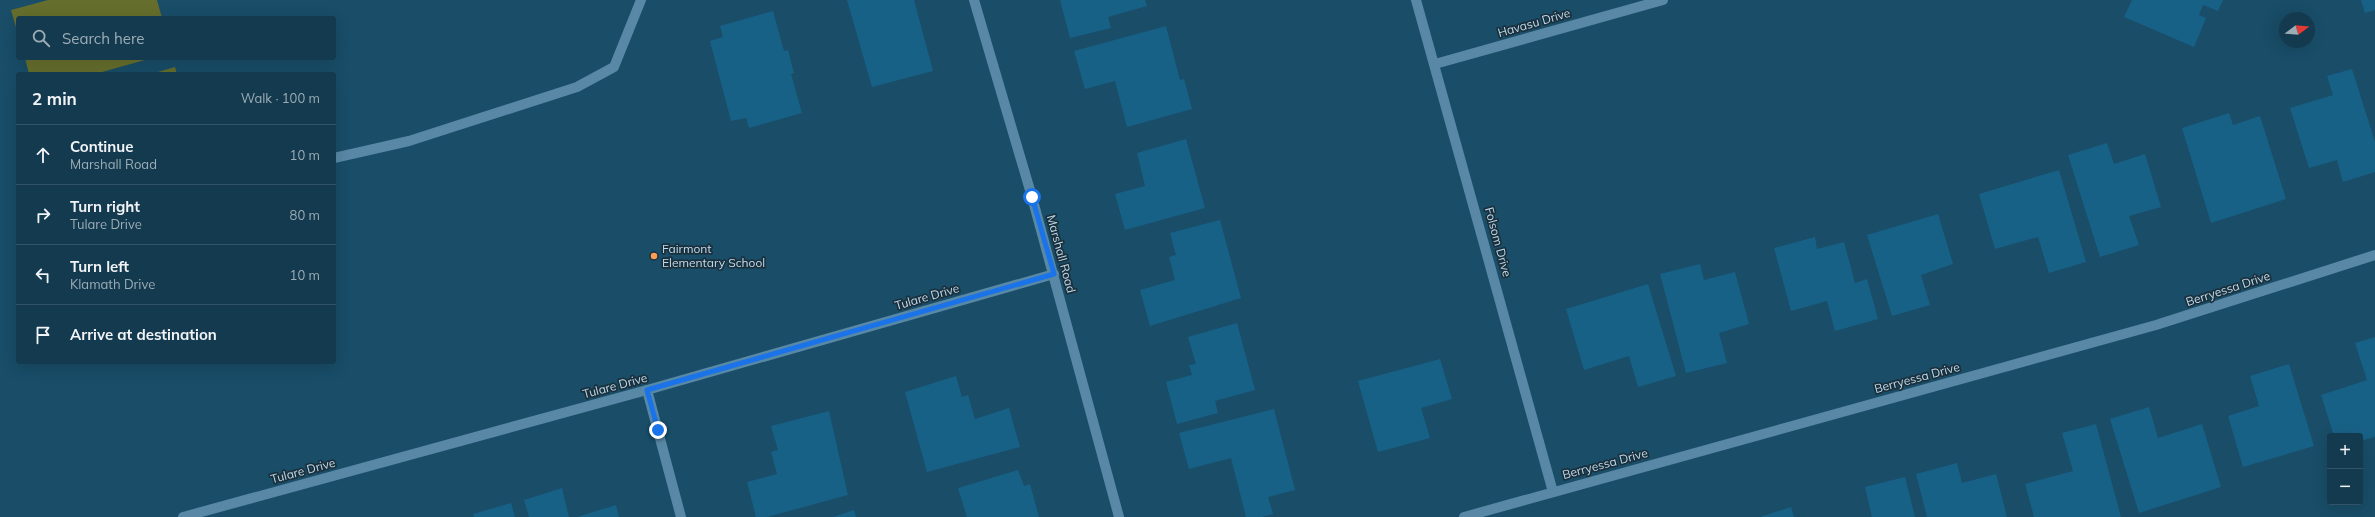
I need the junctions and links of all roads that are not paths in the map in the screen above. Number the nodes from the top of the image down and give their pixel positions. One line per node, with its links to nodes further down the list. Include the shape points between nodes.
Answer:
1 (641, 0): 6 (street, via 614,68 577,87 417,139)
2 (974, 0): 8 (street, Marshall Road)
3 (1416, 0): 5 (street, Folsom Drive)
4 (1664, 0): 5 (street, Havasu Drive)
5 (1435, 64): 10 (street, Folsom Drive)
6 (336, 158)
7 (2375, 255): 10 (street, Berryessa Drive, via 2156,325)
8 (1054, 274): 9 (street, Tulare Drive); 13 (street, Marshall Road)
9 (647, 390): 11 (street, Tulare Drive); 12 (street)
10 (1553, 492): 14 (street, Berryessa Drive)
11 (182, 517)
12 (681, 517)
13 (1119, 517)
14 (1464, 517)

